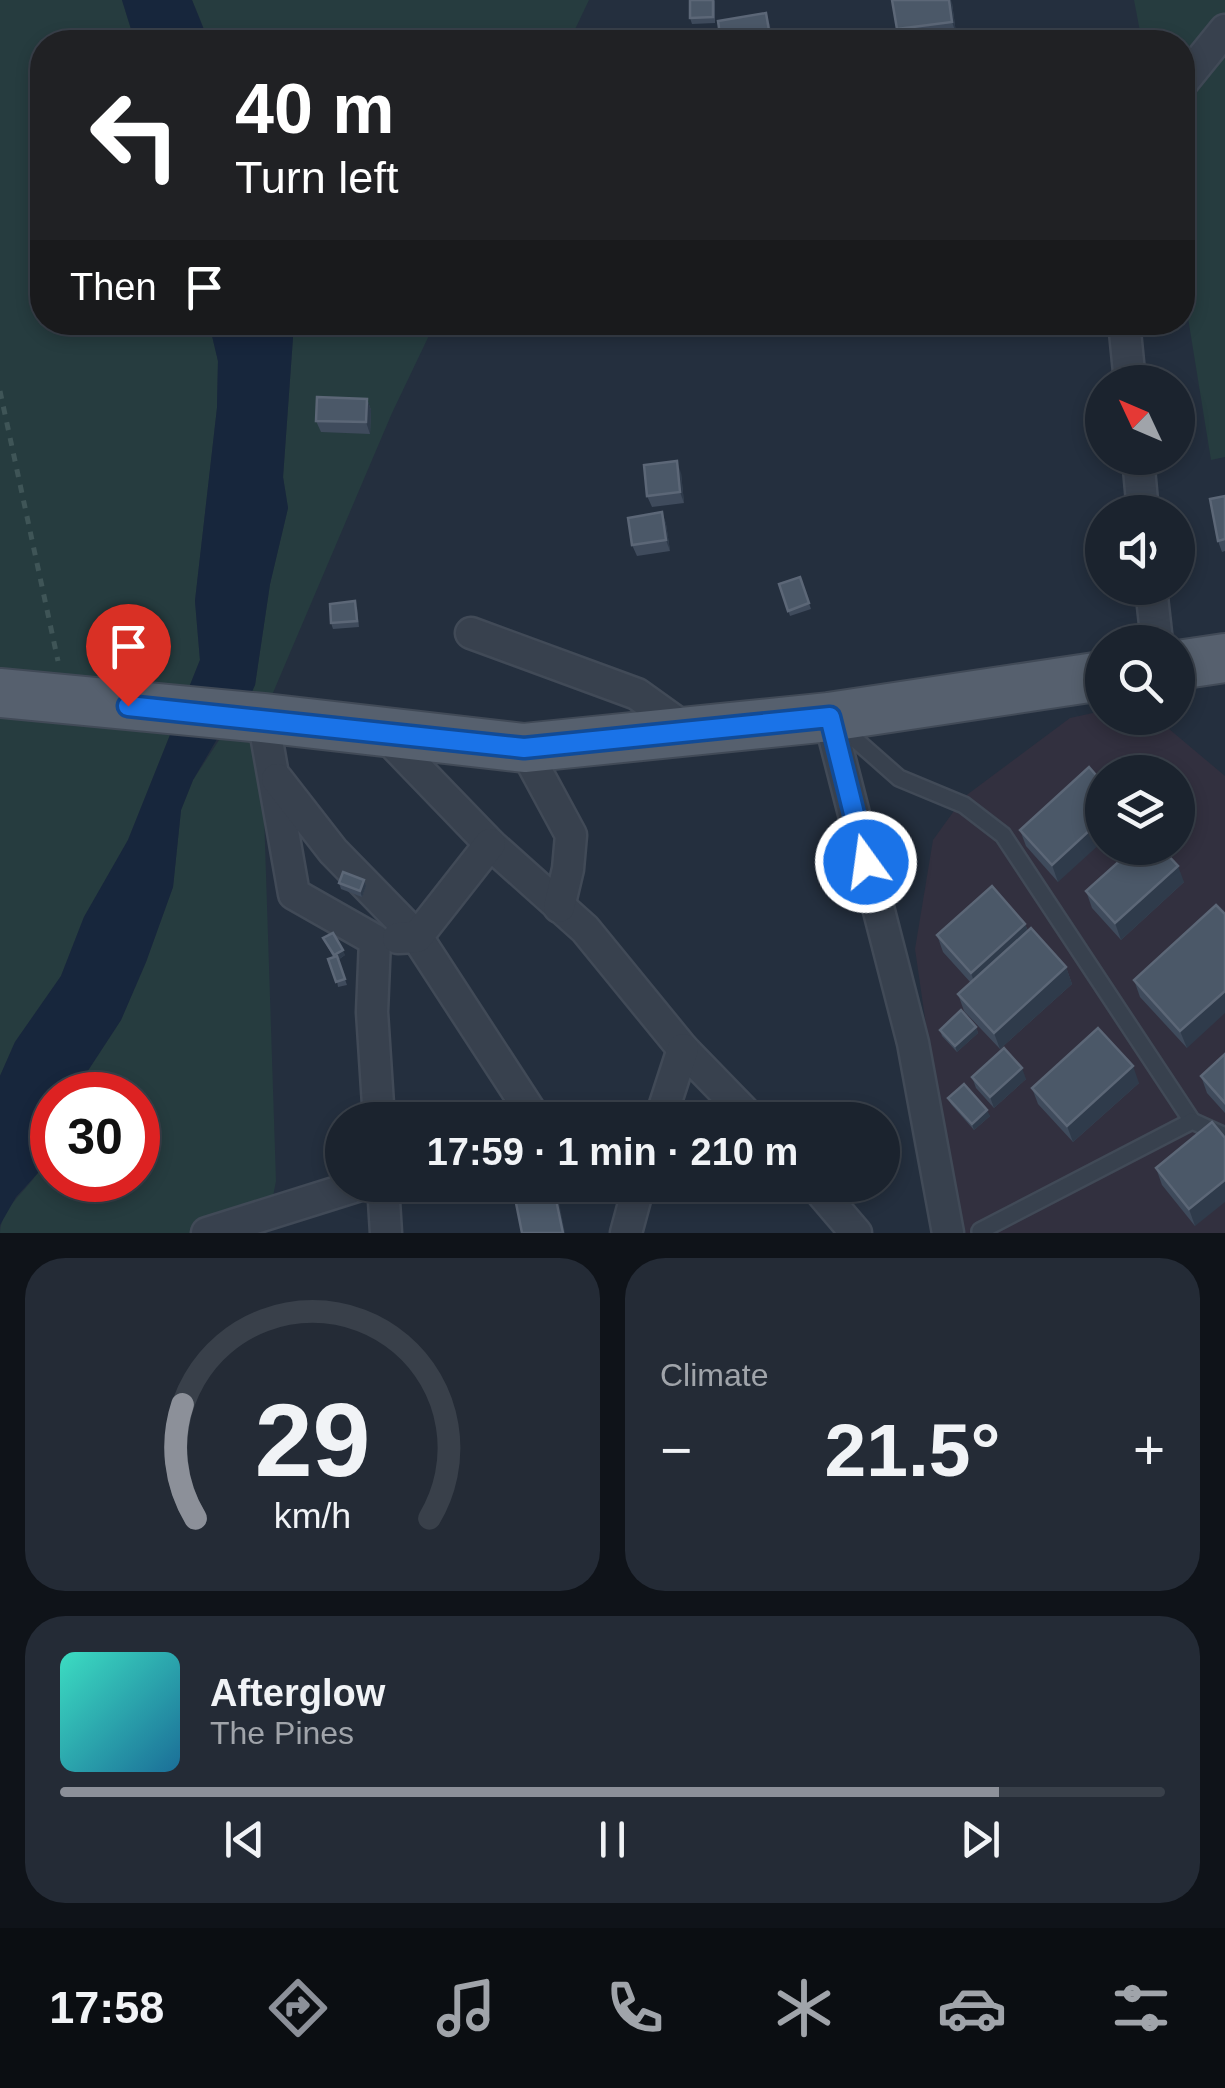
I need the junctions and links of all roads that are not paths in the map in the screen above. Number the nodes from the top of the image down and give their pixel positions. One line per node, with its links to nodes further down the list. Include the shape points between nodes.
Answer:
1 (1225, 30): 2 (street)
2 (1195, 67)
3 (1125, 335): 4 (street)
4 (1128, 365)
5 (471, 633): 11 (street, via 637,694)
6 (1085, 679): 8 (main road)
7 (0, 693): 9 (main road)
8 (830, 717): 11 (main road); 23 (lane, via 899,778 964,805 1003,835); 34 (street, via 913,1043)
9 (263, 718): 10 (main road); 13 (street)
10 (381, 731): 12 (main road); 14 (street)
11 (690, 732): 12 (main road)
12 (524, 748): 15 (street, via 571,835)
13 (275, 776): 16 (street, via 333,852); 17 (street, via 294,894)
14 (490, 844): 15 (street); 16 (street)
15 (560, 906): 18 (street)
16 (418, 936): 17 (street); 20 (street)
17 (375, 940): 19 (street)
18 (683, 1050): 21 (street); 22 (street)
19 (377, 1102)
20 (524, 1102)
21 (666, 1102)
22 (734, 1102)
23 (1192, 1121): 24 (lane); 29 (lane)
24 (1225, 1136)
25 (325, 1196): 30 (street)
26 (383, 1202): 31 (street)
27 (631, 1202): 32 (street)
28 (830, 1202): 33 (street)
29 (980, 1230)
30 (207, 1233)
31 (386, 1233)
32 (626, 1233)
33 (856, 1233)
34 (948, 1233)

